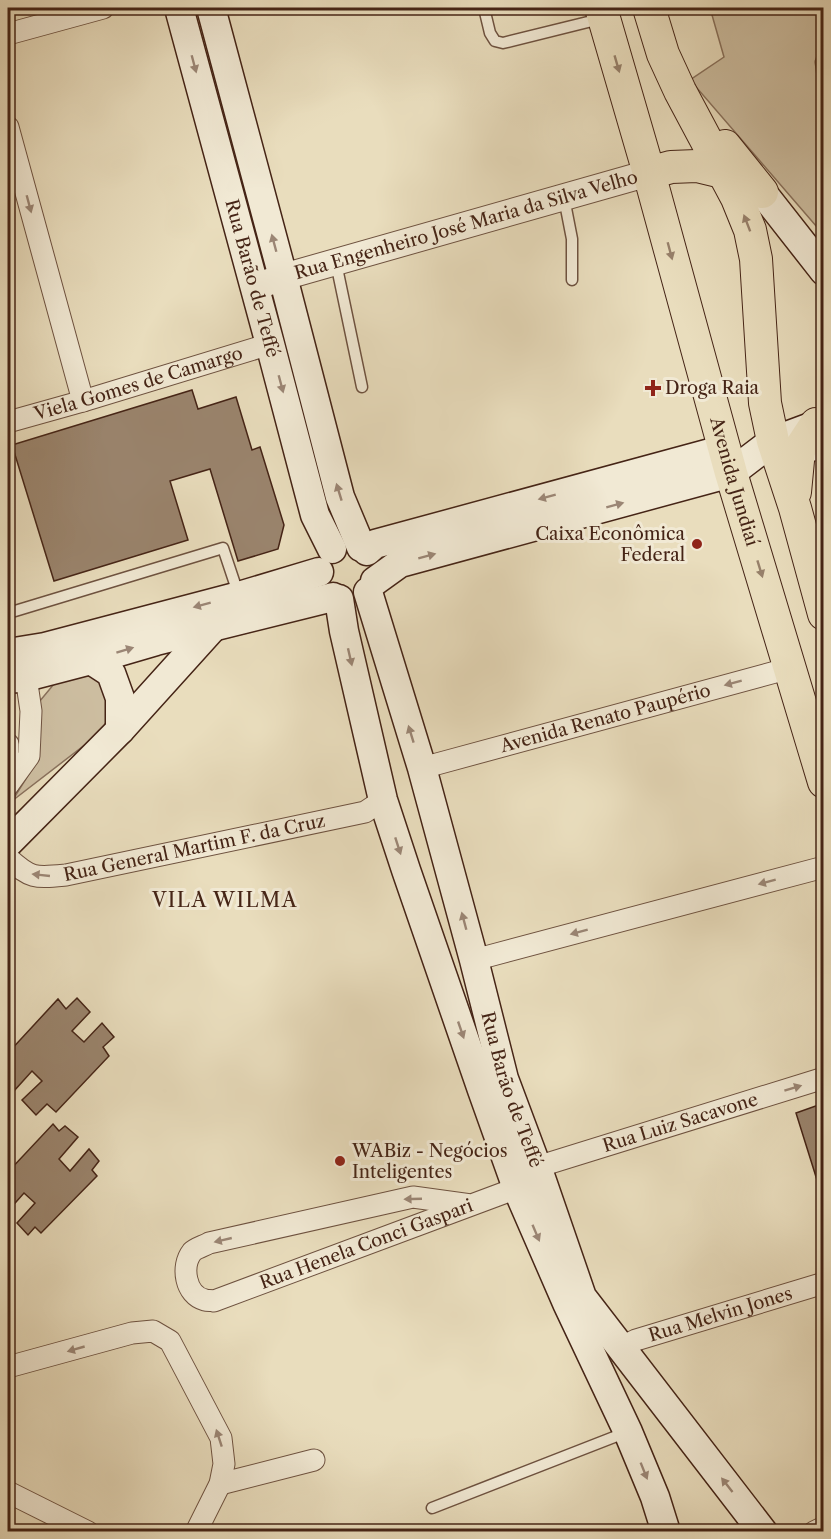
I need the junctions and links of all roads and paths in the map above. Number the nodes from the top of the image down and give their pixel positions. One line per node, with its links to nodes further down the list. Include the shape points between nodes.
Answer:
1 (103, 8): 7 (street)
2 (484, 8): 5 (lane, via 490,33 495,41 503,43)
3 (653, 9): 10 (main road, via 663,54)
4 (180, 12): 6 (main road, via 205,24); 20 (main road, Rua Barão de Teffé, one-way to 20)
5 (602, 13): 13 (main road, Avenida Jundiaí, one-way to 13)
6 (214, 21): 18 (main road, Rua Barão de Teffé, one-way to 6)
7 (8, 34)
8 (824, 54): 9 (lane)
9 (824, 84)
10 (680, 91): 12 (main road); 14 (main road)
11 (8, 127): 23 (street, one-way to 23)
12 (722, 172): 13 (main road, via 697,166); 14 (main road, via 735,175); 26 (main road, one-way to 12, via 765,403 767,360 761,264 737,198)
13 (649, 173): 15 (street, Rua Engenheiro José Maria da Silva Velho); 27 (main road, Avenida Jundiaí, one-way to 27)
14 (762, 192): 17 (main road)
15 (564, 197): 16 (street, Rua Engenheiro José Maria da Silva Velho); 19 (lane, via 572,239)
16 (336, 262): 18 (street, Rua Engenheiro José Maria da Silva Velho); 22 (lane)
17 (824, 272)
18 (284, 277): 20 (street, Rua Engenheiro José Maria da Silva Velho); 29 (main road, Rua Barão de Teffé, one-way to 18, via 340,497)
19 (572, 280)
20 (255, 288): 21 (main road, Rua Barão de Teffé)
21 (270, 344): 23 (street, Viela Gomes de Camargo); 30 (main road, Rua Barão de Teffé, one-way to 30)
22 (362, 387)
23 (83, 401): 24 (street, Viela Gomes de Camargo)
24 (8, 422)
25 (819, 436): 26 (main road); 28 (main road, via 799,450)
26 (773, 441): 27 (main road); 28 (main road)
27 (728, 461): 29 (main road, one-way to 29); 31 (main road, one-way to 27, via 400,564); 39 (main road, Avenida Jundiaí, one-way to 39)
28 (795, 508): 35 (main road)
29 (364, 549): 30 (main road, via 346,544); 31 (main road, via 375,565)
30 (325, 561): 32 (main road, via 323,586); 33 (main road)
31 (371, 587): 32 (main road, via 354,600); 43 (main road, Rua Barão de Teffé, one-way to 31)
32 (336, 598): 33 (main road); 45 (main road, Rua Barão de Teffé, one-way to 45)
33 (242, 607): 34 (lane, via 223,548); 36 (main road); 37 (main road, one-way to 37)
34 (8, 611)
35 (824, 614)
36 (213, 627): 38 (main road, one-way to 36); 41 (main road)
37 (8, 653)
38 (91, 660): 40 (main road); 41 (main road, via 111,673 120,698)
39 (790, 668): 43 (street, Avenida Renato Paupério, one-way to 43); 44 (main road, Avenida Jundiaí)
40 (16, 678): 42 (street, via 31,711 29,756 8,785)
41 (120, 730): 46 (main road)
42 (8, 744)
43 (422, 768): 45 (main road, via 406,775); 49 (main road, Rua Barão de Teffé, one-way to 43)
44 (824, 782)
45 (383, 800): 47 (street, Rua General Martim F. da Cruz, one-way to 47, via 365,812 66,875 41,878 23,872); 50 (main road, Rua Barão de Teffé, one-way to 50)
46 (8, 843)
47 (8, 858)
48 (824, 867): 49 (street, one-way to 49)
49 (474, 960): 50 (main road, via 461,966); 52 (main road, Rua Barão de Teffé)
50 (445, 982): 52 (main road, Rua Barão de Teffé, one-way to 52, via 482,1090)
51 (824, 1078): 52 (street, Rua Luiz Sacavone, one-way to 51)
52 (531, 1178): 53 (street, Rua Henela Conci Gaspari); 55 (main road, Rua Barão de Teffé, via 582,1298); 57 (main road, Rua Barão de Teffé, one-way to 57, via 567,1303)
53 (471, 1205): 53 (street, Rua Henela Conci Gaspari, one-way to 53, via 413,1197 209,1243 193,1251 186,1265 186,1279 192,1292 203,1300 214,1301)
54 (824, 1283): 55 (street, Rua Melvin Jones)
55 (620, 1348): 57 (main road); 58 (main road, Rua Barão de Teffé)
56 (8, 1368): 61 (street, one-way to 56, via 224,1464 221,1438 170,1341 153,1331 132,1333)
57 (602, 1379): 59 (main road, Rua Barão de Teffé)
58 (649, 1385): 59 (main road, via 643,1412); 68 (main road, Rua Barão de Teffé, one-way to 58)
59 (628, 1432): 63 (lane); 67 (main road, Rua Barão de Teffé, one-way to 67)
60 (314, 1460): 61 (street)
61 (220, 1484): 66 (street)
62 (12, 1501): 65 (street)
63 (432, 1508)
64 (824, 1527): 69 (street)
65 (88, 1532)
66 (196, 1532)
67 (666, 1532)
68 (763, 1532)
69 (814, 1532)

